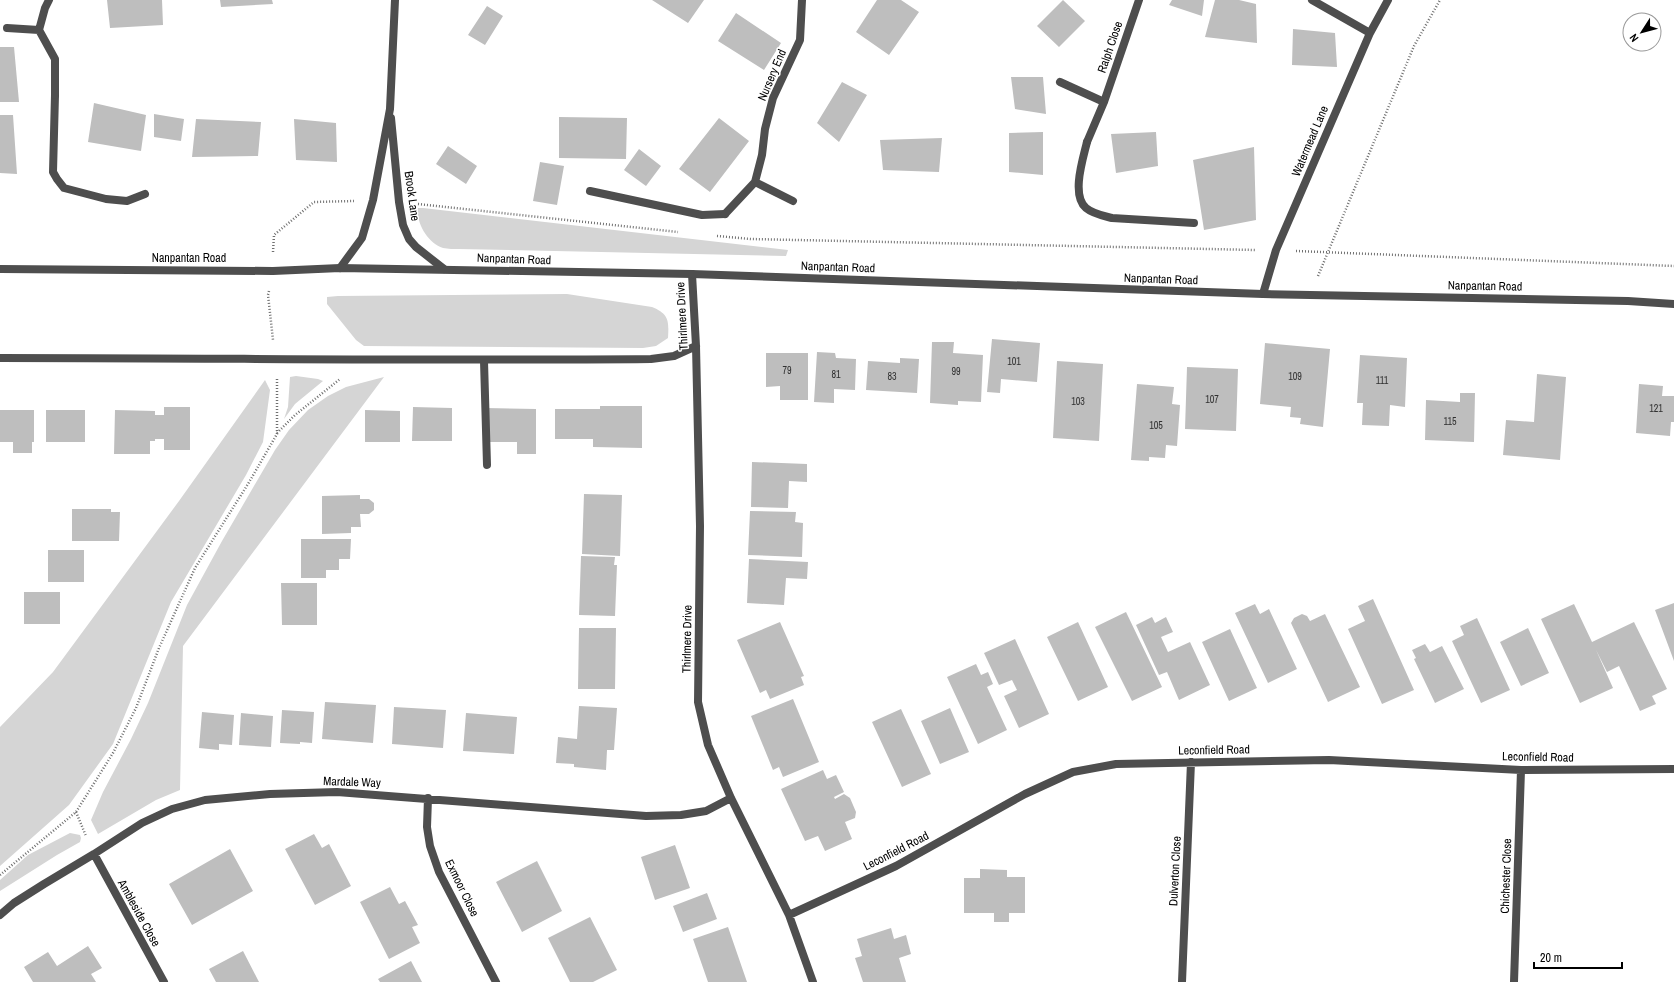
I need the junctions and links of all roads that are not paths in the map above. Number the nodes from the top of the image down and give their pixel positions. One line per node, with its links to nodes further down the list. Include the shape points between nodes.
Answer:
1 (49, 0): 8 (street)
2 (395, 0): 12 (street, Brook Lane)
3 (1139, 0): 11 (street, Ralph Close)
4 (1312, 0): 9 (street)
5 (1388, 0): 9 (street, Watermead Lane)
6 (800, 1): 13 (street, Nursery End, via 800,40 773,98)
7 (7, 28): 8 (street)
8 (39, 30): 15 (street, via 55,59 53,172 57,179 64,188 106,199 127,201)
9 (1370, 33): 22 (street, Watermead Lane, via 1276,250)
10 (1060, 82): 11 (street)
11 (1104, 102): 17 (street, Ralph Close, via 1087,142 1078,187 1080,198 1086,208 1112,218)
12 (390, 109): 18 (street, Brook Lane, via 373,200 362,238); 20 (street, Brook Lane, via 399,202 404,225 409,239 416,247)
13 (755, 182): 14 (street, Nursery End, via 725,214 702,215); 16 (street)
14 (590, 191)
15 (144, 194)
16 (793, 201)
17 (1194, 223)
18 (340, 268): 19 (street, Nanpantan Road, via 273,271); 20 (street, Nanpantan Road)
19 (0, 269)
20 (444, 269): 21 (street, Nanpantan Road)
21 (692, 274): 22 (street, Nanpantan Road); 24 (street, Thirlmere Drive)
22 (1263, 294): 23 (street, Nanpantan Road)
23 (1674, 304)
24 (696, 346): 26 (street, via 674,356 651,359); 32 (street, Thirlmere Drive, via 700,526 698,702 708,745)
25 (0, 358): 26 (street)
26 (484, 360): 27 (street)
27 (488, 464)
28 (1192, 762): 30 (street, Leconfield Road, via 1329,760); 35 (street, Leconfield Road, via 1116,764 1073,772 1025,794 896,866); 39 (street, Dulverton Close)
29 (1674, 769): 30 (street, Leconfield Road)
30 (1521, 770): 40 (street, Chichester Close)
31 (428, 798): 32 (street, Mardale Way, via 646,816 706,811); 33 (street, Mardale Way, via 337,792 270,794 205,800 172,809 142,823); 37 (street, Exmoor Close, via 430,846 439,872)
32 (731, 798): 35 (street, Thirlmere Drive)
33 (94, 854): 34 (street, Mardale Way, via 14,903); 36 (street, Ambleside Close)
34 (0, 915)
35 (790, 915): 38 (street, Thirlmere Drive)
36 (164, 982)
37 (496, 982)
38 (813, 982)
39 (1182, 982)
40 (1514, 982)

